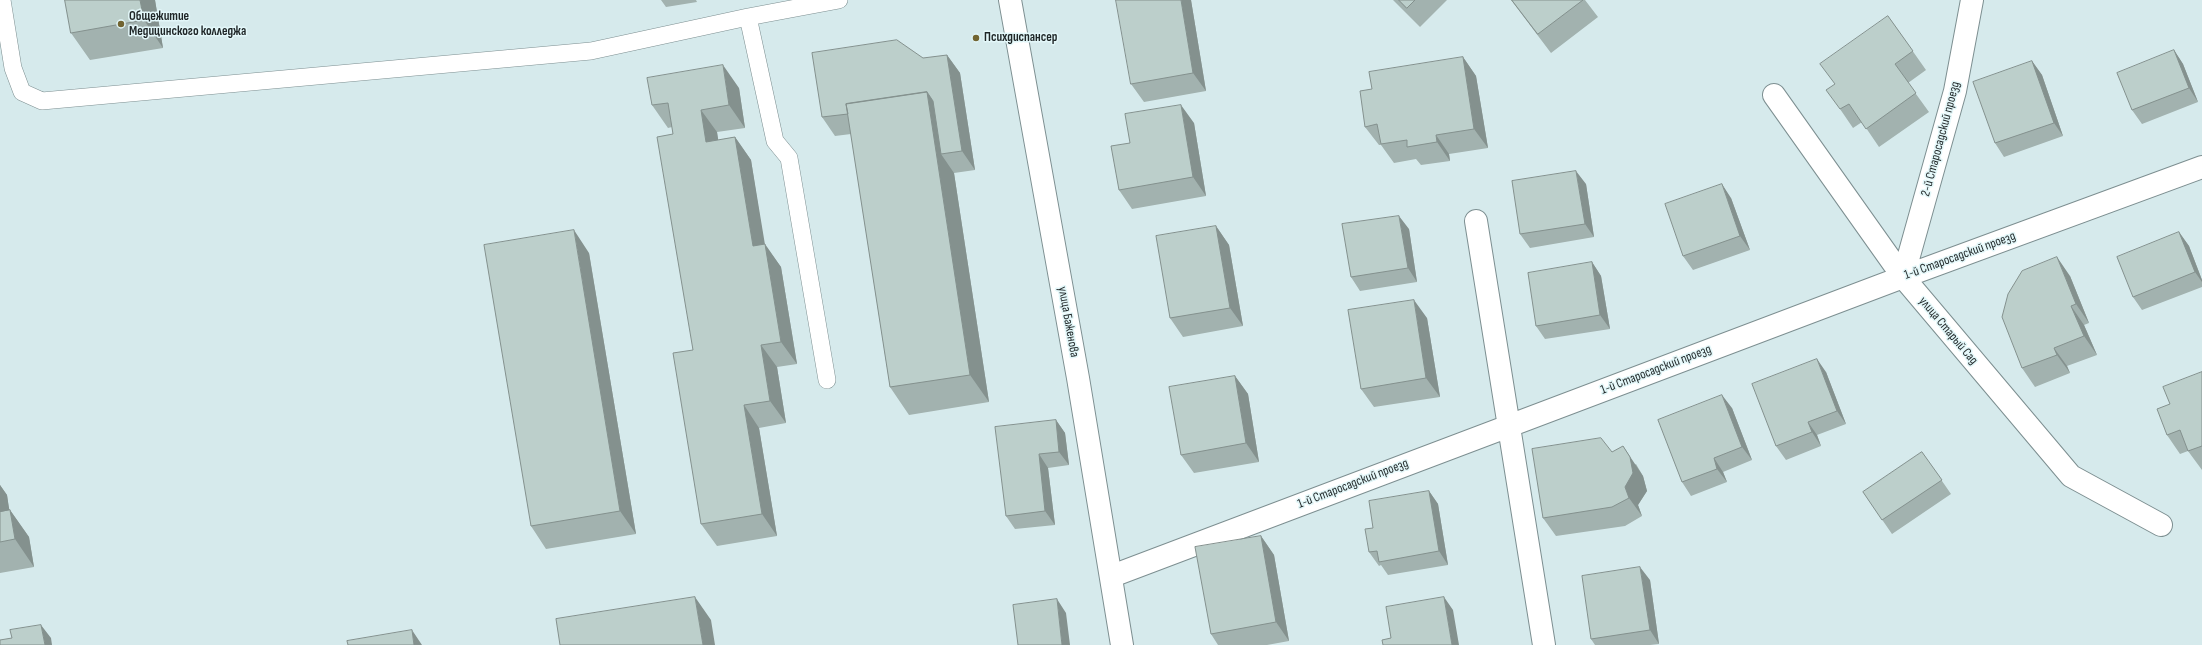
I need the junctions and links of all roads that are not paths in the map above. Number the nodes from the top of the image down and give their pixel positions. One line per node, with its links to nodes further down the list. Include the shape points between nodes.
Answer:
1 (2, 0): 5 (lane, via 13,68 22,92 42,101 590,51)
2 (839, 0): 5 (lane)
3 (1010, 0): 13 (street, улица Баженова)
4 (1972, 0): 9 (street, 2-й Старосадский проезд, via 1955,92)
5 (748, 17): 10 (lane, via 775,141 789,158)
6 (1774, 95): 9 (street, улица Старый Сад)
7 (2202, 167): 9 (street, 1-й Старосадский проезд)
8 (1476, 221): 11 (street)
9 (1903, 277): 11 (street, 1-й Старосадский проезд); 12 (street, улица Старый Сад, via 2071,476)
10 (826, 380)
11 (1508, 426): 13 (street, 1-й Старосадский проезд); 15 (street)
12 (2161, 525)
13 (1112, 576): 14 (street, улица Баженова)
14 (1122, 645)
15 (1544, 645)

